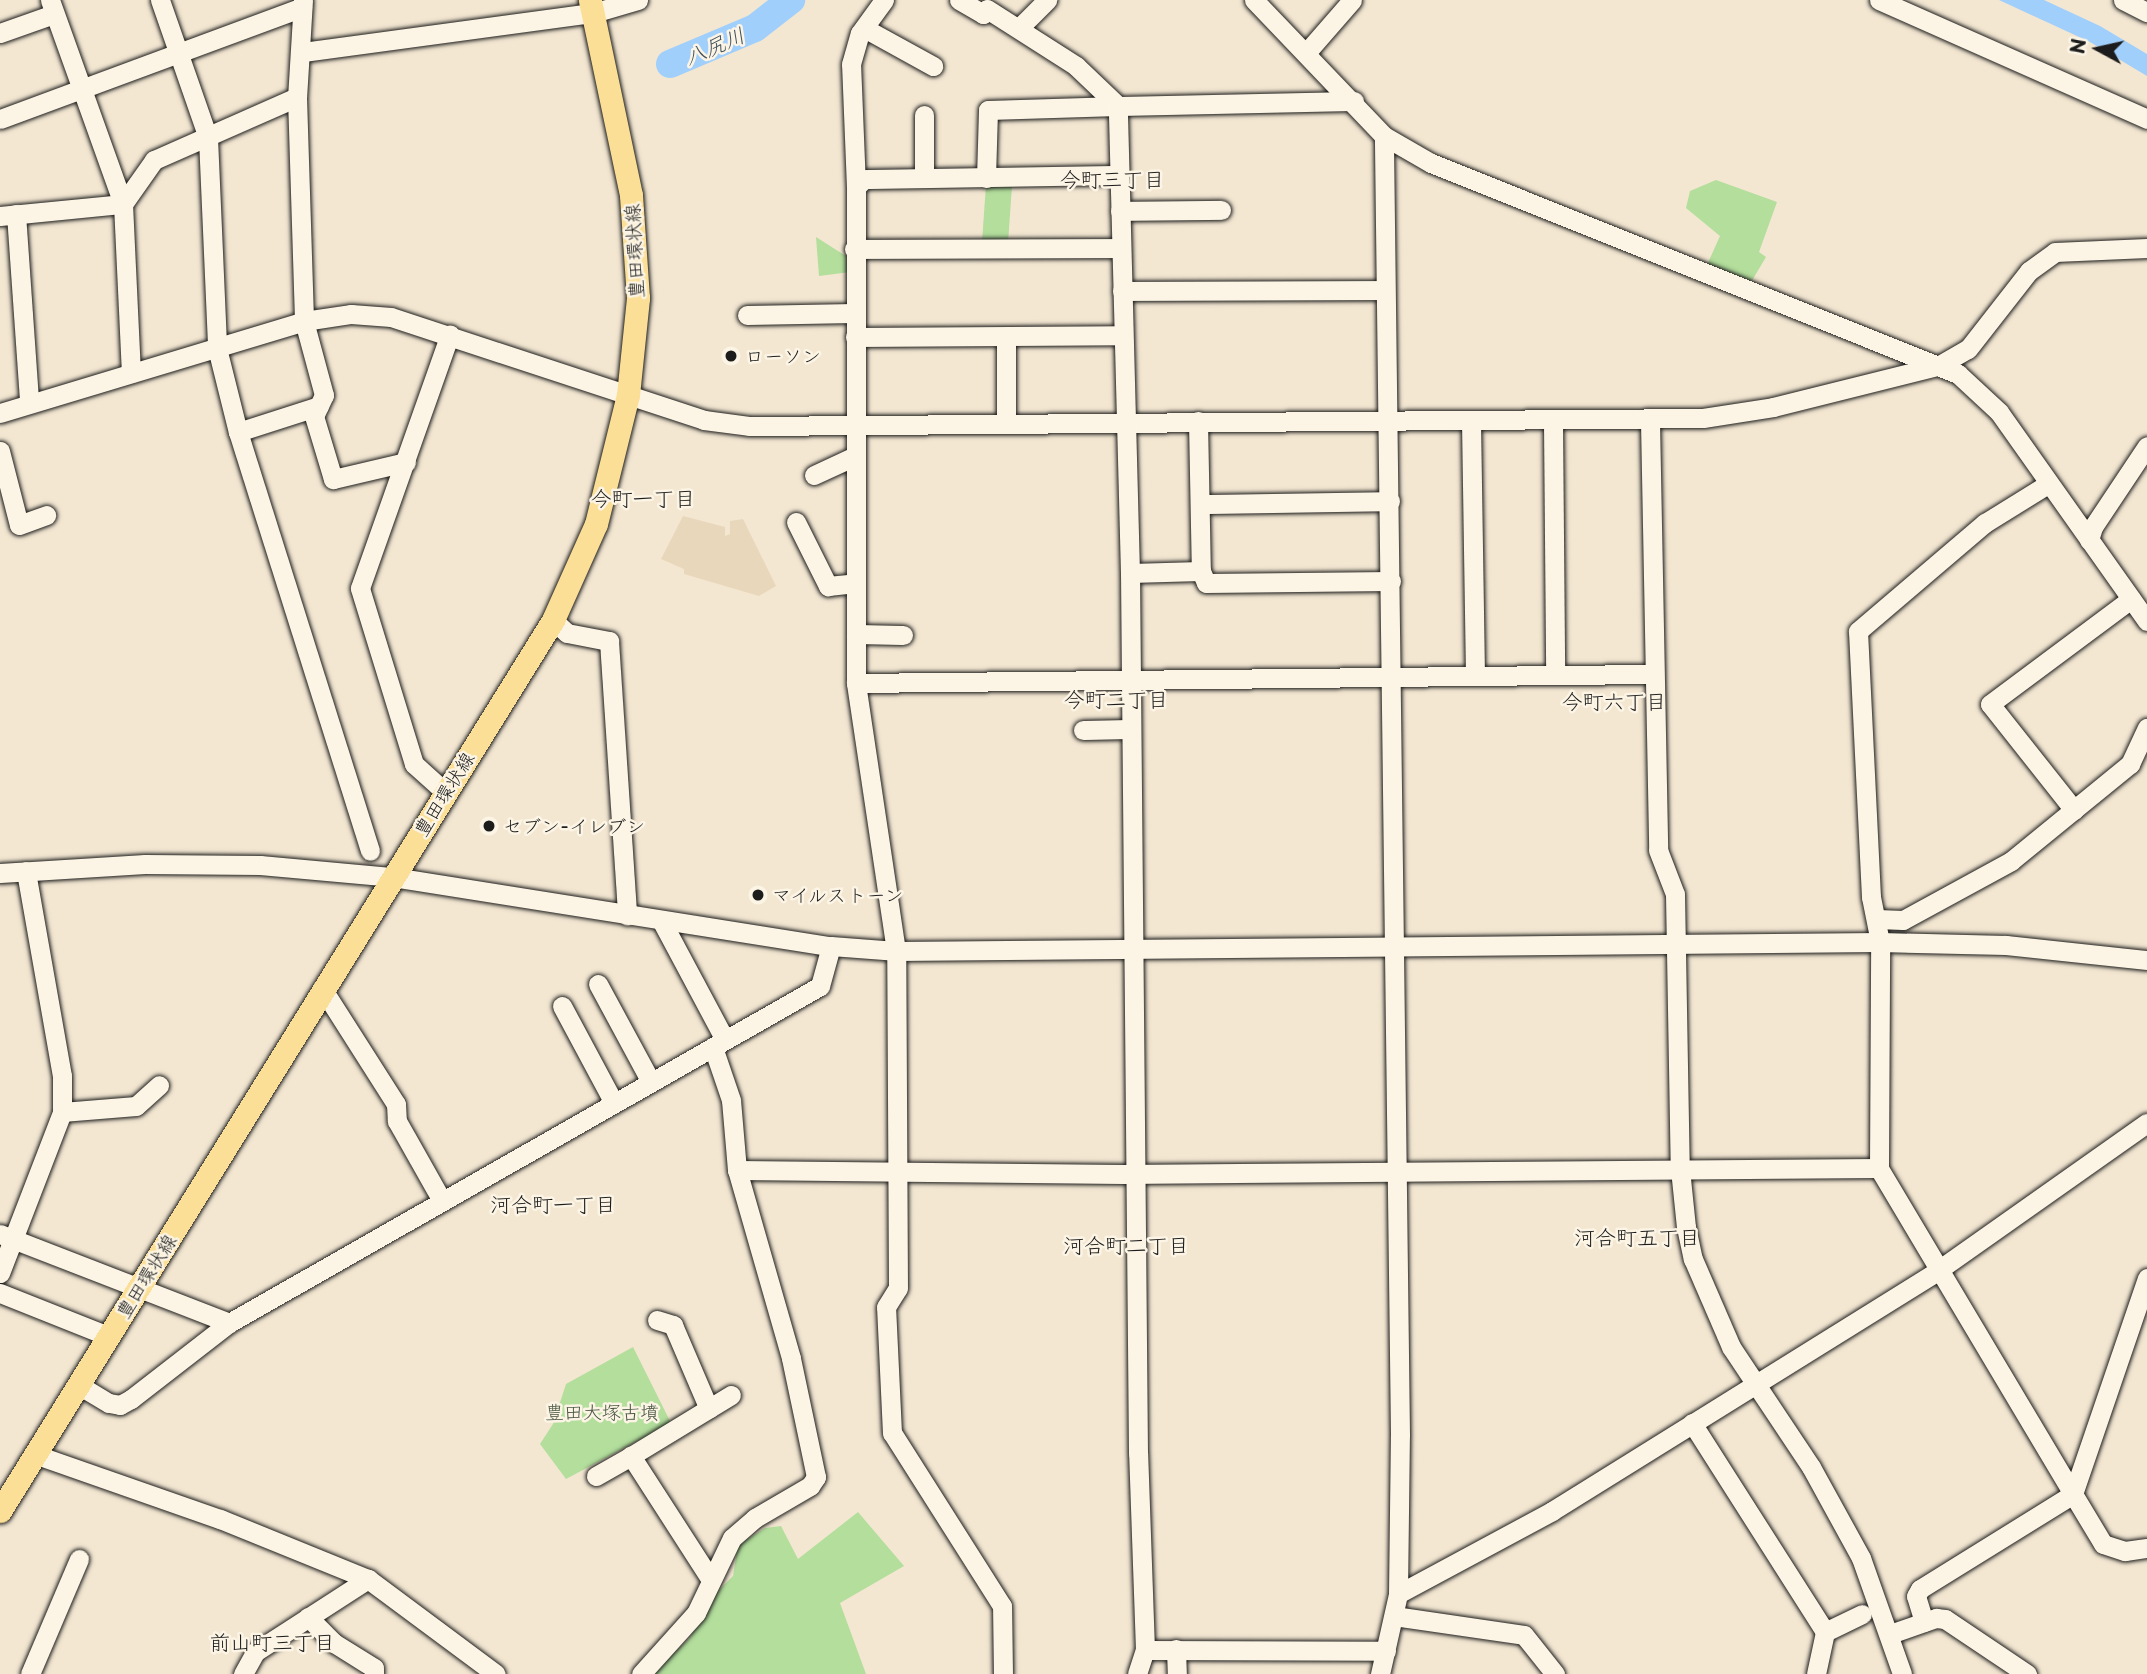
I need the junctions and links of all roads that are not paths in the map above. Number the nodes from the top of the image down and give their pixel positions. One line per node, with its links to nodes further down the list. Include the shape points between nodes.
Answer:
1 (160, 0): 19 (street)
2 (638, 0): 11 (street)
3 (884, 0): 14 (street)
4 (959, 0): 15 (street, via 983,14 987,9)
5 (1047, 0): 15 (street)
6 (1254, 0): 18 (street)
7 (1352, 0): 18 (street)
8 (1879, 0): 27 (street)
9 (2123, 0): 13 (street)
10 (302, 4): 17 (street); 19 (street)
11 (592, 6): 17 (street); 53 (main road, 豊田環状線, via 635,220 638,298)
12 (52, 7): 16 (street); 21 (street)
13 (2147, 12)
14 (864, 28): 20 (street); 33 (street, via 851,64)
15 (1019, 28): 24 (street, via 1076,66)
16 (0, 33)
17 (303, 52): 22 (street)
18 (1306, 53): 23 (street)
19 (180, 55): 21 (street); 29 (street)
20 (933, 66)
21 (80, 91): 26 (street); 34 (street)
22 (297, 97): 29 (street); 45 (street)
23 (1354, 102): 24 (street); 28 (street)
24 (1118, 106): 30 (street); 32 (street, via 988,110)
25 (924, 115): 31 (street)
26 (0, 119)
27 (2147, 119)
28 (1384, 136): 41 (street); 51 (street, via 1430,163)
29 (208, 138): 34 (street, via 154,160); 50 (street)
30 (1119, 175): 32 (street); 36 (street)
31 (924, 178): 32 (street); 33 (street, via 864,179)
32 (986, 178)
33 (856, 187): 40 (street)
34 (123, 204): 37 (street); 52 (street)
35 (1221, 210): 36 (street)
36 (1120, 211): 38 (street)
37 (8, 215): 54 (street)
38 (1121, 248): 40 (street); 42 (street)
39 (2147, 248): 51 (street, via 2055,252 2029,271 1960,357)
40 (854, 249): 43 (street)
41 (1384, 290): 42 (street); 57 (street)
42 (1122, 291): 47 (street)
43 (855, 313): 44 (street); 48 (street)
44 (747, 315)
45 (303, 321): 46 (street, via 351,314 391,317); 50 (street); 55 (street, via 324,395)
46 (450, 334): 53 (street); 69 (street)
47 (1123, 335): 49 (street); 61 (street)
48 (855, 337): 49 (street); 64 (street)
49 (1006, 337): 63 (street)
50 (217, 348): 52 (street); 65 (street)
51 (1938, 366): 60 (street, via 1773,407); 71 (street, via 1958,374 1998,412)
52 (131, 373): 54 (street)
53 (628, 395): 64 (street, via 704,420 749,426); 82 (main road, 豊田環状線, via 596,524)
54 (29, 402): 56 (street)
55 (319, 407): 65 (street); 69 (street, via 314,416 332,479)
56 (0, 412)
57 (1388, 420): 58 (street); 59 (street); 72 (street)
58 (1198, 421): 61 (street); 73 (street)
59 (1471, 421): 62 (street); 86 (street)
60 (1650, 421): 62 (street); 88 (street)
61 (1127, 422): 63 (street); 78 (street)
62 (1553, 422): 87 (street)
63 (1006, 424): 64 (street)
64 (855, 427): 68 (street)
65 (238, 432): 97 (street)
66 (2147, 446): 76 (street)
67 (0, 451): 74 (street, via 19,525)
68 (855, 456): 70 (street); 80 (street)
69 (406, 462): 95 (street, via 360,588 414,764)
70 (814, 475)
71 (2049, 484): 76 (street); 102 (street, via 1984,523 1858,631 1871,897)
72 (1390, 501): 73 (street); 79 (street)
73 (1203, 504): 77 (street)
74 (47, 515)
75 (796, 523): 80 (street, via 828,586)
76 (2089, 540): 81 (street)
77 (1201, 571): 78 (street); 79 (street, via 1206,583)
78 (1130, 573): 90 (street)
79 (1391, 581): 89 (street)
80 (856, 583): 84 (street)
81 (2131, 599): 83 (street); 96 (street, via 1990,704)
82 (553, 620): 95 (main road, 豊田環状線); 101 (street, via 567,633 609,640)
83 (2147, 621)
84 (856, 634): 85 (street); 91 (street)
85 (903, 635)
86 (1475, 674): 87 (street); 89 (street)
87 (1555, 674): 88 (street)
88 (1653, 674): 105 (street, via 1658,850 1675,894)
89 (1391, 676): 90 (street); 107 (street)
90 (1130, 682): 91 (street); 93 (street)
91 (856, 683): 108 (street)
92 (2147, 728): 96 (street, via 2130,764)
93 (1130, 729): 94 (street); 109 (street)
94 (1083, 730)
95 (445, 792): 100 (main road, 豊田環状線)
96 (2074, 810): 102 (street, via 2011,862 1903,920)
97 (370, 850)
98 (26, 871): 99 (street); 100 (street, via 202,863); 118 (street, via 62,1076)
99 (0, 873)
100 (393, 877): 101 (street); 112 (main road, 豊田環状線)
101 (627, 915): 103 (street)
102 (1877, 919): 104 (street)
103 (661, 920): 106 (street); 114 (street)
104 (1880, 942): 105 (street); 110 (street, via 2006,945); 120 (street)
105 (1676, 944): 107 (street); 122 (street)
106 (831, 946): 108 (street); 114 (street, via 820,986)
107 (1394, 948): 109 (street); 121 (street)
108 (896, 951): 109 (street); 124 (street)
109 (1135, 952): 125 (street)
110 (2147, 960)
111 (598, 984): 115 (street)
112 (322, 988): 126 (street, via 396,1104 397,1121); 131 (main road, 豊田環状線)
113 (562, 1006): 117 (street)
114 (719, 1043): 115 (street); 123 (street, via 731,1100)
115 (651, 1082): 117 (street)
116 (159, 1084): 118 (street, via 136,1106)
117 (614, 1103): 126 (street)
118 (62, 1112): 127 (street)
119 (2147, 1123): 128 (street)
120 (1879, 1168): 122 (street); 128 (street)
121 (1397, 1169): 122 (street); 125 (street); 150 (street)
122 (1681, 1169): 137 (street, via 1693,1259 1731,1347)
123 (737, 1170): 124 (street); 149 (street, via 791,1358 816,1477 810,1486 755,1518 732,1538)
124 (900, 1172): 125 (street); 165 (street, via 898,1288 886,1307 892,1433 1002,1606)
125 (1135, 1173): 158 (street, via 1140,1570)
126 (442, 1201): 134 (street)
127 (6, 1237): 129 (street); 131 (street)
128 (1937, 1271): 137 (street); 144 (street)
129 (0, 1273)
130 (2147, 1278): 144 (street)
131 (139, 1289): 134 (street); 135 (main road, 豊田環状線)
132 (0, 1293): 135 (street)
133 (657, 1320): 139 (street, via 673,1325)
134 (229, 1323): 136 (street, via 120,1405)
135 (108, 1336): 136 (main road, 豊田環状線)
136 (77, 1384): 141 (main road, 豊田環状線)
137 (1755, 1384): 140 (street); 156 (street, via 1840,1515)
138 (731, 1395): 139 (street)
139 (709, 1409): 142 (street)
140 (1692, 1423): 150 (street, via 1552,1511); 155 (street)
141 (34, 1454): 145 (main road, 豊田環状線); 148 (street, via 220,1519)
142 (631, 1456): 143 (street); 149 (street)
143 (596, 1476)
144 (2074, 1494): 146 (street, via 2103,1544 2125,1551); 154 (street, via 1920,1589 1916,1596)
145 (0, 1511)
146 (2147, 1548)
147 (79, 1559): 161 (street)
148 (368, 1579): 153 (street); 160 (street)
149 (710, 1580): 164 (street, via 686,1628)
150 (1398, 1594): 152 (street)
151 (1862, 1614): 155 (street)
152 (1394, 1616): 159 (street); 169 (street, via 1524,1635)
153 (308, 1617): 162 (street, via 255,1652); 163 (street, via 334,1643 374,1668)
154 (1924, 1622): 156 (street); 172 (street, via 1945,1619)
155 (1825, 1632): 170 (street)
156 (1890, 1634): 171 (street)
157 (1176, 1649): 158 (street); 159 (street); 167 (street)
158 (1146, 1650): 166 (street)
159 (1386, 1651): 168 (street)
160 (485, 1670)
161 (30, 1674)
162 (243, 1674)
163 (374, 1674)
164 (641, 1674)
165 (1003, 1674)
166 (1137, 1674)
167 (1177, 1674)
168 (1380, 1674)
169 (1555, 1674)
170 (1816, 1674)
171 (1902, 1674)
172 (2027, 1674)

